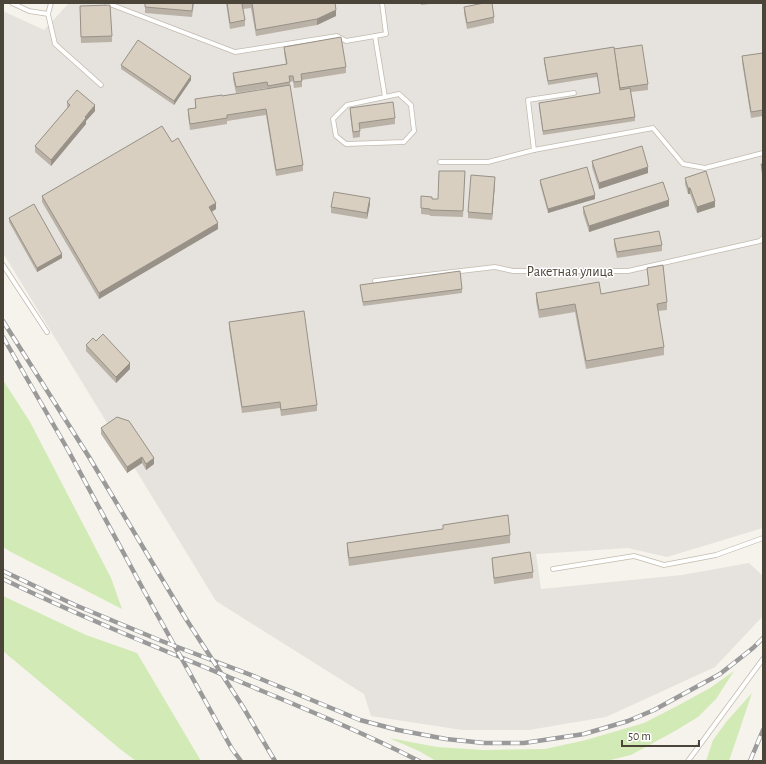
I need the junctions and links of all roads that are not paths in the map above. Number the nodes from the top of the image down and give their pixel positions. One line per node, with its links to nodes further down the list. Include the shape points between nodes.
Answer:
1 (12, 3): 5 (lane, via 29,11)
2 (51, 3): 5 (lane)
3 (107, 3): 6 (lane, via 235,52 337,36 346,41)
4 (382, 3): 6 (lane, via 386,34)
5 (48, 14): 7 (lane, via 55,44)
6 (375, 36): 9 (lane)
7 (101, 85)
8 (574, 92): 10 (lane, via 528,100)
9 (385, 97): 9 (lane, via 399,94 411,105 414,131 404,142 346,144 336,136 333,120 347,105)
10 (534, 150): 11 (lane, via 653,128 683,164 705,168); 12 (lane, via 488,162)
11 (763, 152)
12 (440, 162)
13 (763, 238): 15 (lane, Ракетная улица, via 760,241 628,271 513,272 495,266)
14 (3, 265): 16 (lane)
15 (375, 281)
16 (48, 332)
17 (763, 538): 18 (lane, via 716,555 664,564 634,556)
18 (553, 569)
19 (763, 659): 20 (lane)
20 (688, 761)

